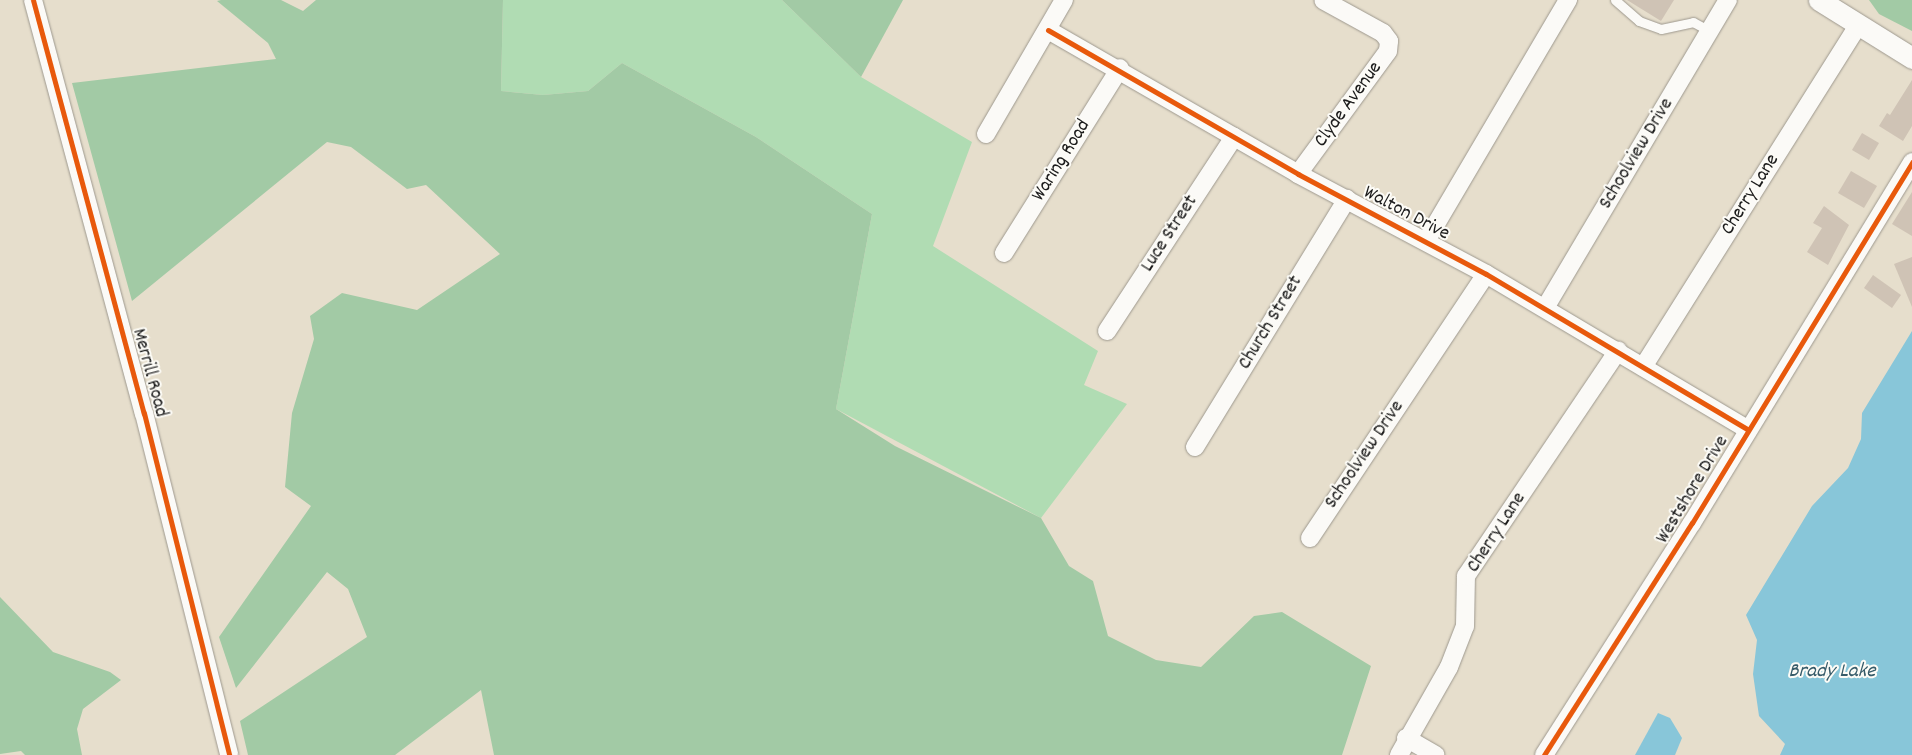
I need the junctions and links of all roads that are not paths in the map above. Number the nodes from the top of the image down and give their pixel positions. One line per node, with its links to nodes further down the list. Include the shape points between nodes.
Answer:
1 (33, 0): 29 (street, Merrill Road, via 144,413)
2 (1064, 0): 9 (street)
3 (1323, 0): 16 (street, Clyde Avenue, via 1383,34 1389,41 1388,52)
4 (1568, 0): 18 (street)
5 (1615, 0): 10 (lane, via 1639,21 1661,29 1693,22)
6 (1728, 0): 10 (street, Schoolview Drive)
7 (1818, 0): 8 (street)
8 (1859, 24): 11 (street); 24 (street, Cherry Lane)
9 (1048, 30): 12 (street, Walton Drive); 13 (street)
10 (1710, 31): 21 (street, Schoolview Drive)
11 (1912, 58)
12 (1120, 68): 14 (street, Walton Drive); 19 (street, Waring Road)
13 (986, 134)
14 (1234, 137): 16 (street, Walton Drive); 22 (street, Luce Street)
15 (1912, 162): 25 (street, Westshore Drive)
16 (1298, 174): 17 (street, Walton Drive)
17 (1346, 199): 18 (street, Walton Drive); 26 (street, Church Street)
18 (1426, 241): 20 (street, Walton Drive)
19 (1004, 253)
20 (1486, 274): 21 (street, Walton Drive); 27 (street, Schoolview Drive)
21 (1545, 308): 23 (street, Walton Drive)
22 (1107, 331)
23 (1618, 351): 24 (street, Walton Drive); 28 (street, Cherry Lane, via 1466,576 1465,626 1449,667)
24 (1643, 366): 25 (street, Walton Drive)
25 (1747, 429): 32 (street, Westshore Drive, via 1692,523)
26 (1195, 447)
27 (1310, 538)
28 (1406, 738): 30 (street, Cherry Lane); 31 (street)
29 (229, 755)
30 (1399, 755)
31 (1436, 755)
32 (1544, 755)

